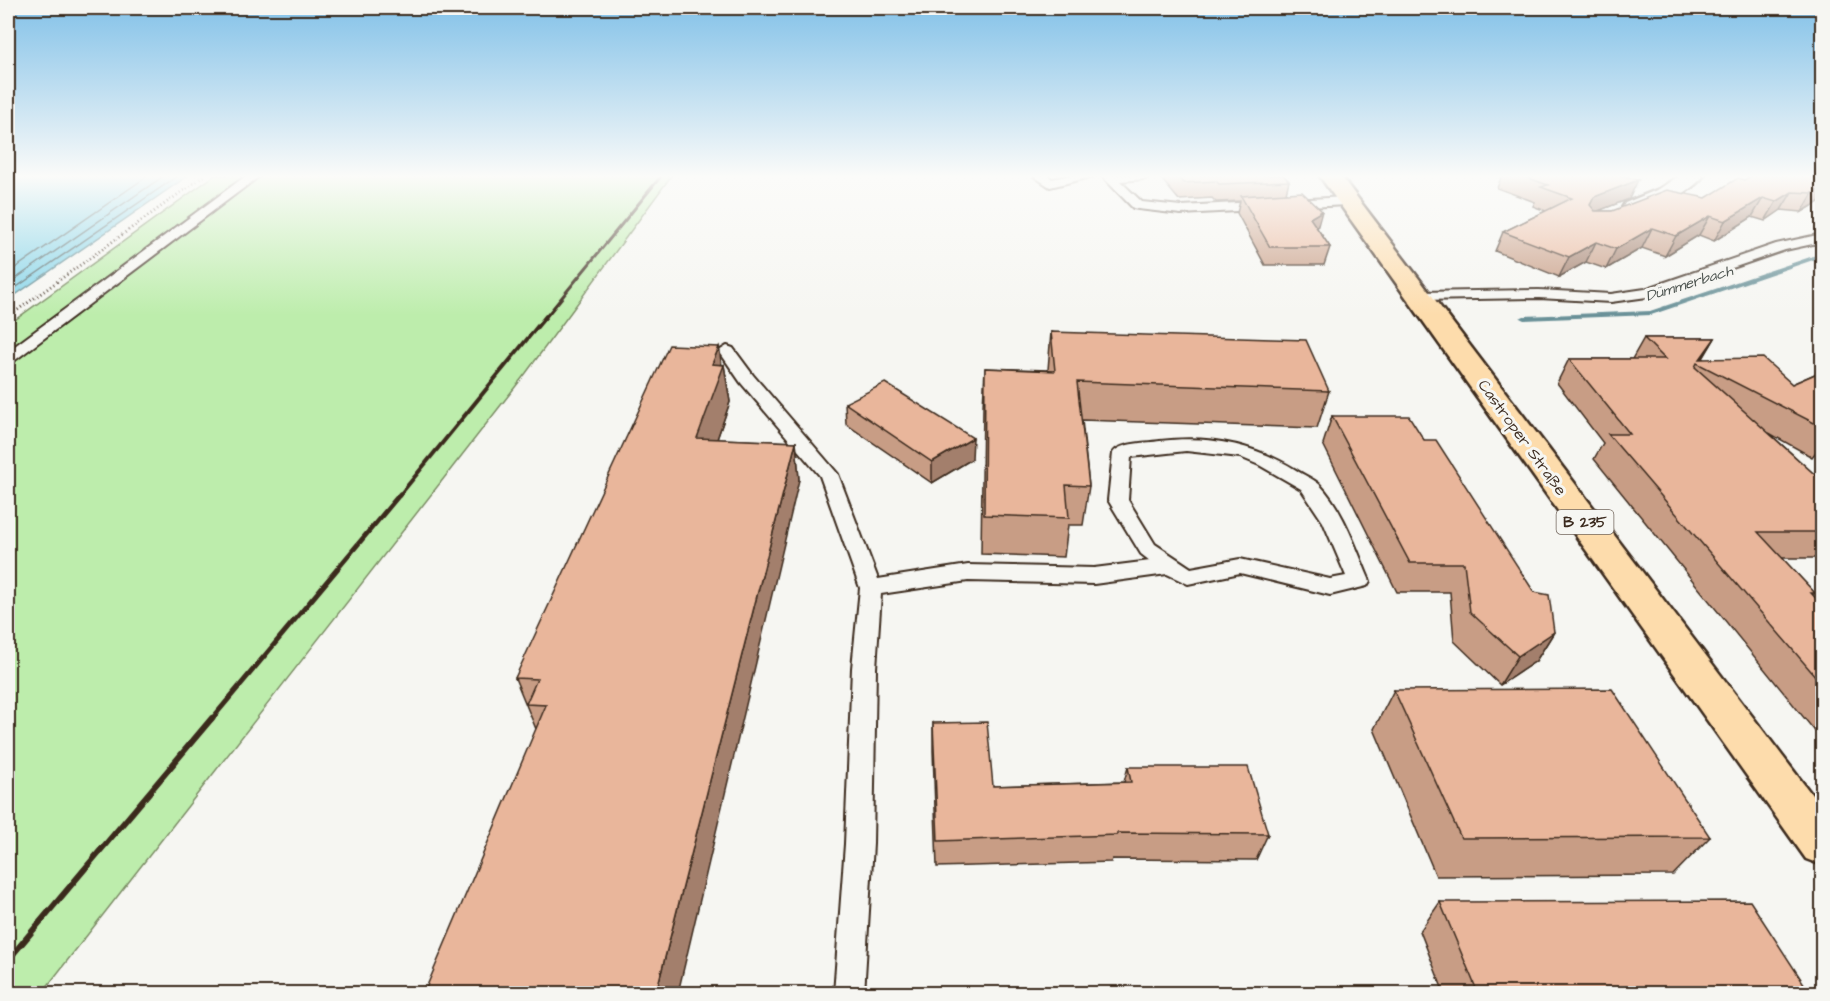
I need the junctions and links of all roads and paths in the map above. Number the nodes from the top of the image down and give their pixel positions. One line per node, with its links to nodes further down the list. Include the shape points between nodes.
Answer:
1 (140, 222): 6 (path)
2 (192, 222): 8 (lane)
3 (1363, 222): 5 (main road, Castroper Straße / B 235)
4 (1822, 238): 5 (lane, via 1753,256 1647,292 1611,298 1539,294)
5 (1419, 296): 11 (main road, Castroper Straße / B 235)
6 (8, 316)
7 (727, 351): 10 (lane, via 829,474)
8 (8, 358)
9 (1170, 566): 9 (lane, via 1188,576 1240,566 1330,587 1359,581 1341,538 1312,490 1269,461 1214,444 1166,445 1122,453 1118,500 1148,549); 10 (lane, via 1094,576 968,573)
10 (871, 588): 12 (lane)
11 (1822, 844)
12 (849, 993)

